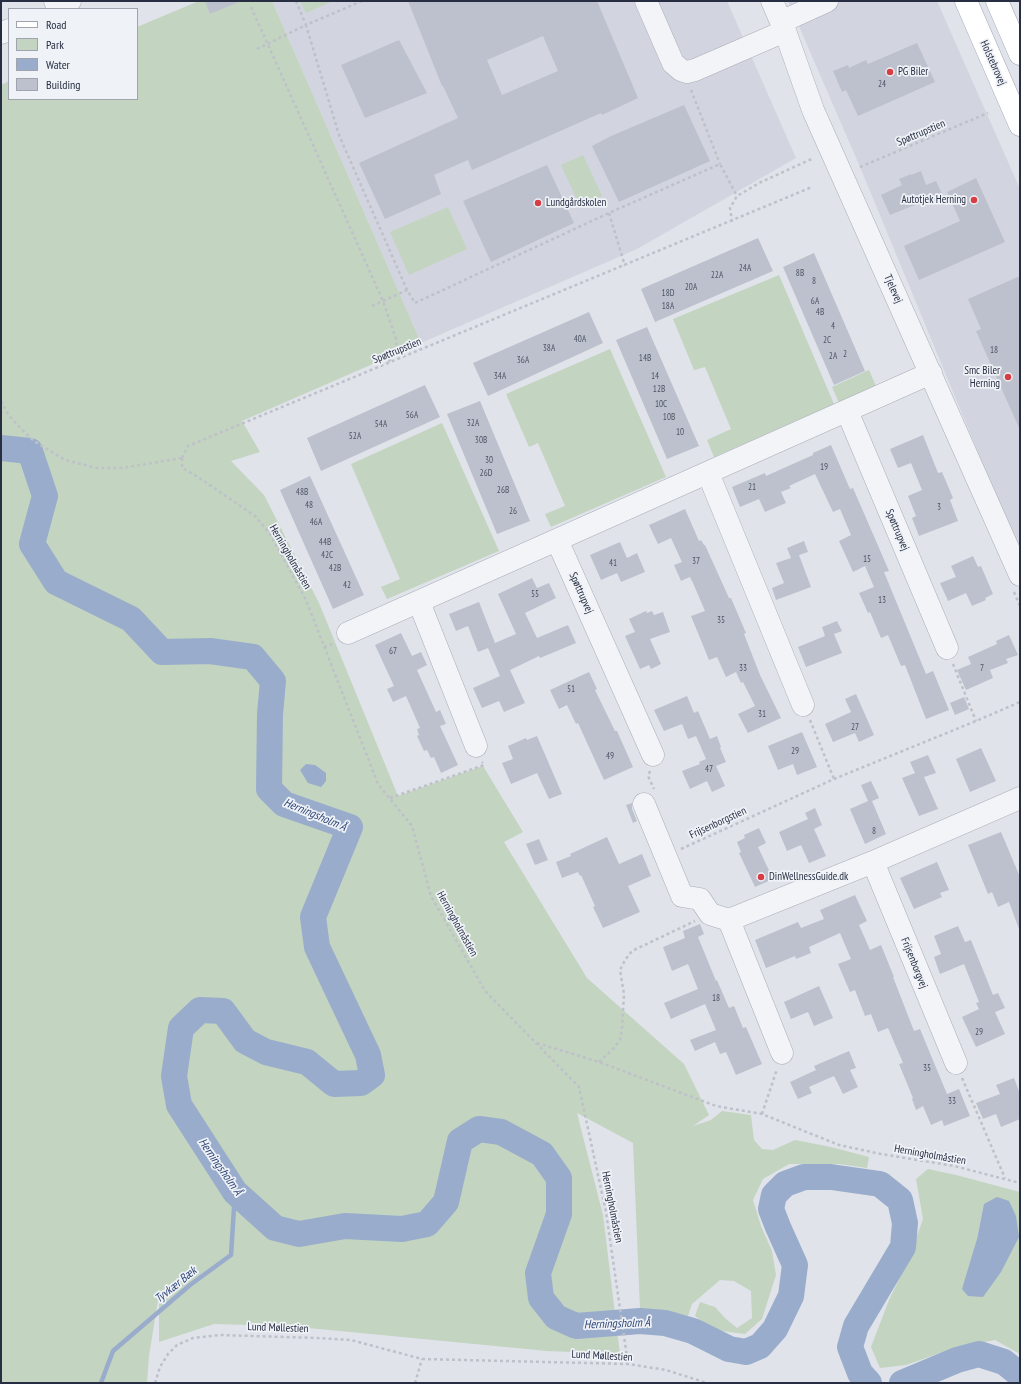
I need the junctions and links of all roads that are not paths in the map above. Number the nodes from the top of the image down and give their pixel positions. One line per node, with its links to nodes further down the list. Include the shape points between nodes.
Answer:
1 (55, 1): 2 (street, via 57,6)
2 (70, 1)
3 (646, 1): 8 (street, via 673,64 687,72)
4 (772, 1): 8 (street, Tjelevej)
5 (827, 1): 8 (street)
6 (966, 1): 10 (main road, Holstebrovej)
7 (996, 1): 9 (main road)
8 (783, 26): 11 (street, Tjelevej, via 813,110)
9 (1020, 54)
10 (1020, 125)
11 (931, 373): 12 (street); 15 (street, Tjelevej)
12 (847, 411): 13 (street); 18 (street, Spøttrupvej)
13 (708, 473): 14 (street); 19 (street)
14 (558, 540): 16 (street); 21 (street, Spøttrupvej)
15 (1020, 576)
16 (419, 602): 17 (street); 20 (street)
17 (348, 633)
18 (947, 648)
19 (803, 705)
20 (476, 746)
21 (653, 755)
22 (649, 798): 25 (street, via 682,896 700,899)
23 (1019, 800): 24 (street)
24 (873, 862): 25 (street); 27 (street, Frijsenborgvej)
25 (719, 917): 26 (street)
26 (782, 1053)
27 (956, 1063)

